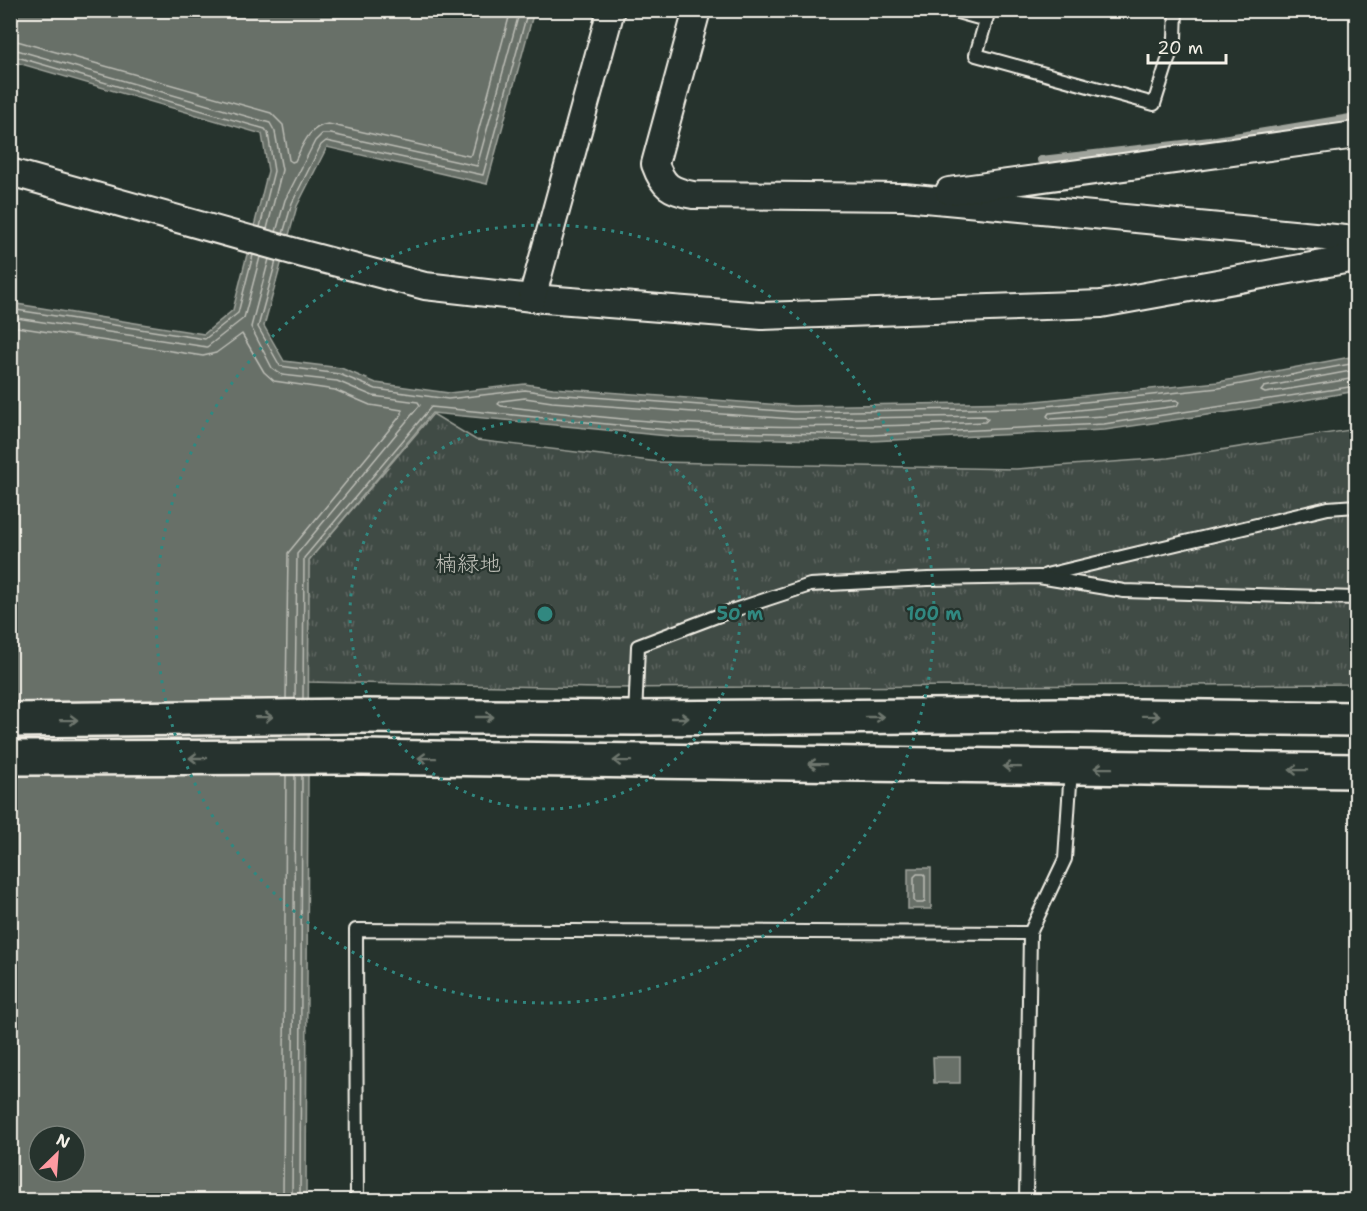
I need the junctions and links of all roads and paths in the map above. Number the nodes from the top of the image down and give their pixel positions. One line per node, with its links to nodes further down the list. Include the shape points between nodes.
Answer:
1 (612, 10): 11 (street)
2 (697, 10): 8 (street, via 655,164 662,181 677,192 693,195)
3 (950, 10): 5 (lane)
4 (1176, 10): 5 (lane, via 1175,38 1154,104 976,55)
5 (988, 15)
6 (1356, 135): 8 (street)
7 (10, 172): 11 (street, via 425,286)
8 (904, 197): 9 (street)
9 (1356, 240)
10 (1356, 258): 11 (street, via 1101,304 762,316)
11 (532, 298)
12 (1356, 506): 13 (lane, via 1328,508)
13 (1039, 577): 14 (lane, via 1124,591); 15 (lane, via 810,585 725,613 638,646)
14 (1356, 598)
15 (635, 718): 16 (street, one-way to 16); 17 (street, one-way to 15)
16 (1356, 719)
17 (10, 720)
18 (10, 758): 19 (street, one-way to 18, via 362,757)
19 (1071, 768): 20 (street, one-way to 19); 21 (lane, via 1065,859)
20 (1356, 771)
21 (1030, 933): 22 (lane, via 356,930); 23 (lane)
22 (357, 1200)
23 (1026, 1200)

